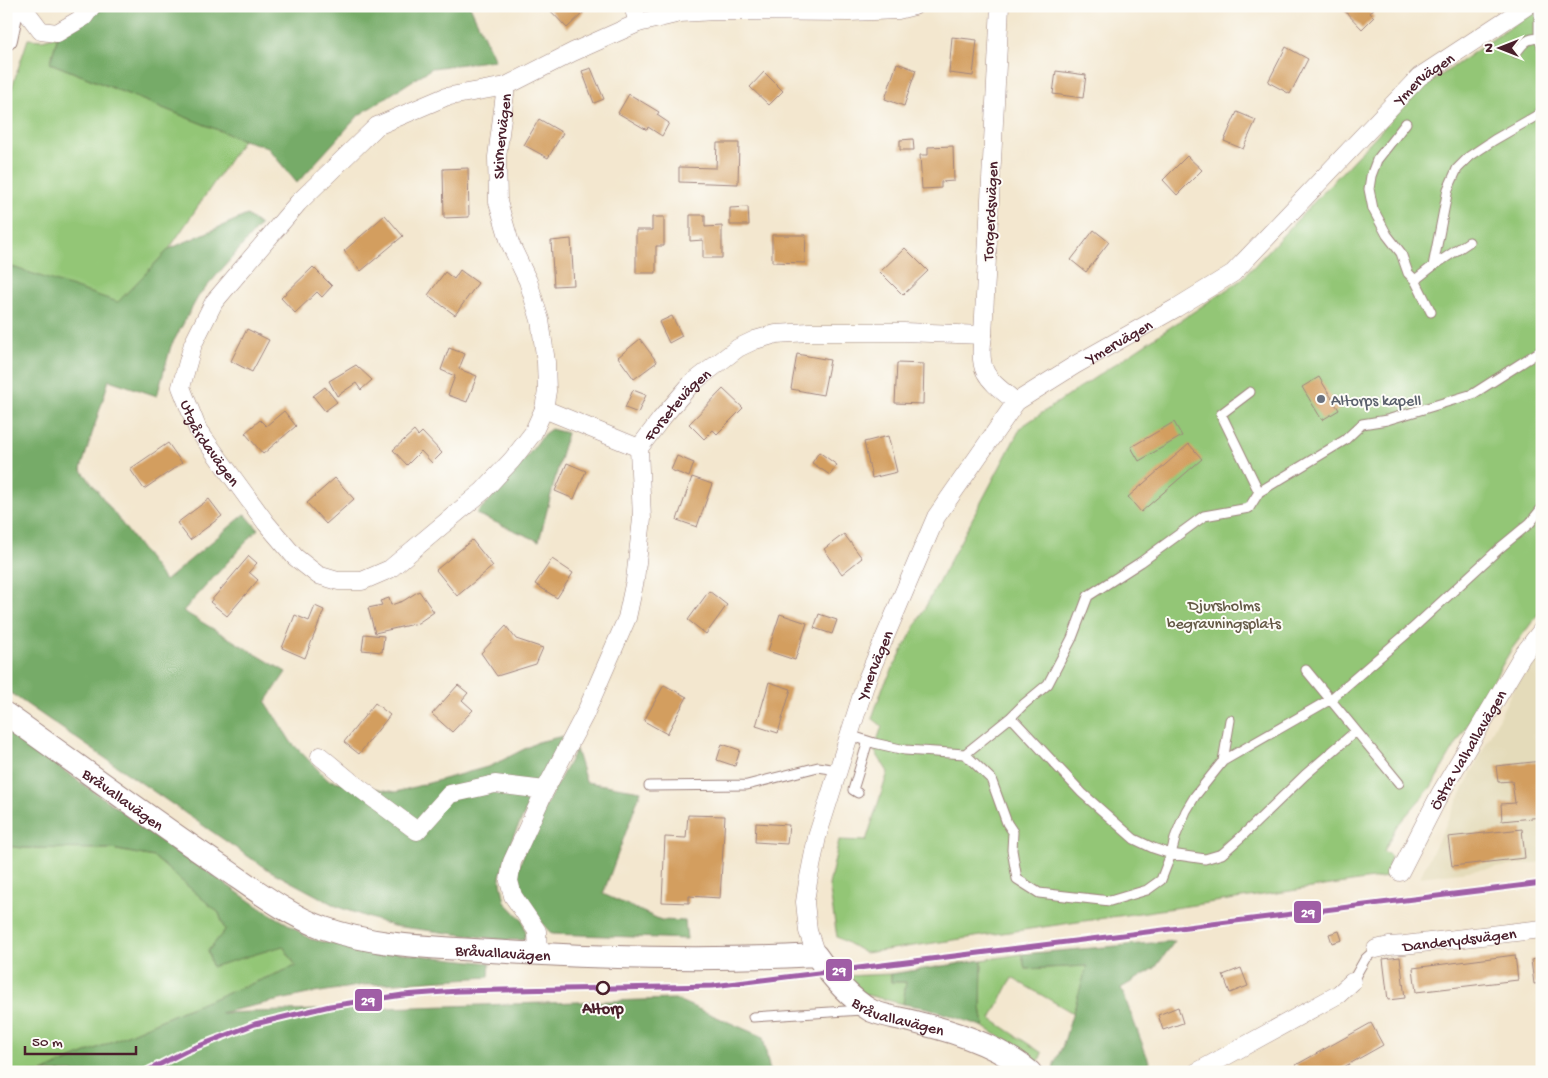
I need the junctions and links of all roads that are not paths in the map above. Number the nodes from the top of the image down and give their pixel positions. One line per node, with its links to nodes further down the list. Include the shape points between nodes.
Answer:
1 (13, 6): 9 (street)
2 (22, 6): 3 (street, via 41,31 57,33 84,17)
3 (92, 6)
4 (914, 6): 8 (street, Skirnervägen, via 898,10 849,12)
5 (1000, 6): 19 (street, Torgerdsvägen)
6 (1527, 6): 22 (street, Ymervägen, via 1419,77 1233,273)
7 (1539, 6): 10 (lane)
8 (636, 14): 12 (street, Skirnervägen, via 573,52)
9 (6, 39)
10 (1540, 42): 11 (lane, via 1531,38 1526,40)
11 (1516, 53)
12 (506, 86): 23 (street, Skirnervägen, via 497,157 498,202 540,320 546,362); 23 (street, Utgårdavägen, via 445,97 376,126 298,203 214,302 193,344 181,387 198,430 266,523 295,557 318,574 338,581 362,580 390,569 483,491 533,433)
13 (1542, 111): 16 (lane, via 1470,156 1457,168 1448,189)
14 (1406, 123): 17 (lane, via 1377,160 1369,190 1373,209)
15 (1469, 242): 16 (lane)
16 (1433, 266): 17 (lane)
17 (1415, 280): 18 (lane)
18 (1431, 312)
19 (982, 335): 22 (street, Torgerdsvägen, via 980,354 984,368 991,381); 24 (street, Forsetevägen, via 809,332 776,334 755,340 738,348 691,384)
20 (1542, 350): 25 (lane, via 1473,394 1387,420 1362,424 1345,440)
21 (1250, 392): 25 (lane, via 1221,414)
22 (1016, 402): 34 (street, Ymervägen, via 936,517 867,679)
23 (544, 409): 24 (street)
24 (640, 448): 42 (street, Forsetevägen, via 642,519 627,618 585,714)
25 (1259, 492): 31 (lane, via 1249,508 1204,516 1088,596 1072,638 1048,684)
26 (1542, 508): 29 (lane, via 1530,523)
27 (1542, 630): 45 (street, Östra Valhallavägen, via 1522,656 1440,794)
28 (1306, 670): 29 (lane)
29 (1331, 699): 33 (lane); 38 (lane)
30 (6, 714): 48 (street, Bråvallavägen, via 204,856 269,899 317,925 389,943)
31 (1011, 717): 36 (lane); 44 (lane, via 1082,793 1134,839)
32 (1230, 720): 38 (lane)
33 (1356, 731): 40 (lane); 44 (lane, via 1222,854 1205,859)
34 (849, 736): 35 (lane); 39 (street, Ymervägen)
35 (868, 741): 36 (lane, via 905,750); 43 (lane, via 853,790)
36 (965, 754): 44 (lane, via 990,779 1013,832 1012,850 1017,879 1039,893 1110,901 1147,890 1161,880)
37 (320, 756): 42 (street, via 417,831 450,794 494,784)
38 (1223, 761): 44 (lane, via 1186,811)
39 (838, 770): 41 (lane, via 818,767 747,785); 49 (street, Ymervägen, via 817,837 805,902 808,931)
40 (1399, 783)
41 (649, 786)
42 (545, 790): 48 (street, Forsetevägen, via 512,862 509,881 514,896 537,931)
43 (858, 793)
44 (1171, 854)
45 (1400, 872)
46 (1542, 929): 47 (street, Danderydsvägen)
47 (1376, 949): 50 (lane)
48 (538, 953): 49 (street, Bråvallavägen, via 719,958)
49 (816, 955): 51 (street, Bråvallavägen, via 840,986)
50 (1352, 982): 54 (street, via 1339,994)
51 (869, 1009): 52 (lane); 53 (street, Bråvallavägen, via 960,1034 991,1047)
52 (754, 1017)
53 (1030, 1072)
54 (1197, 1072)

